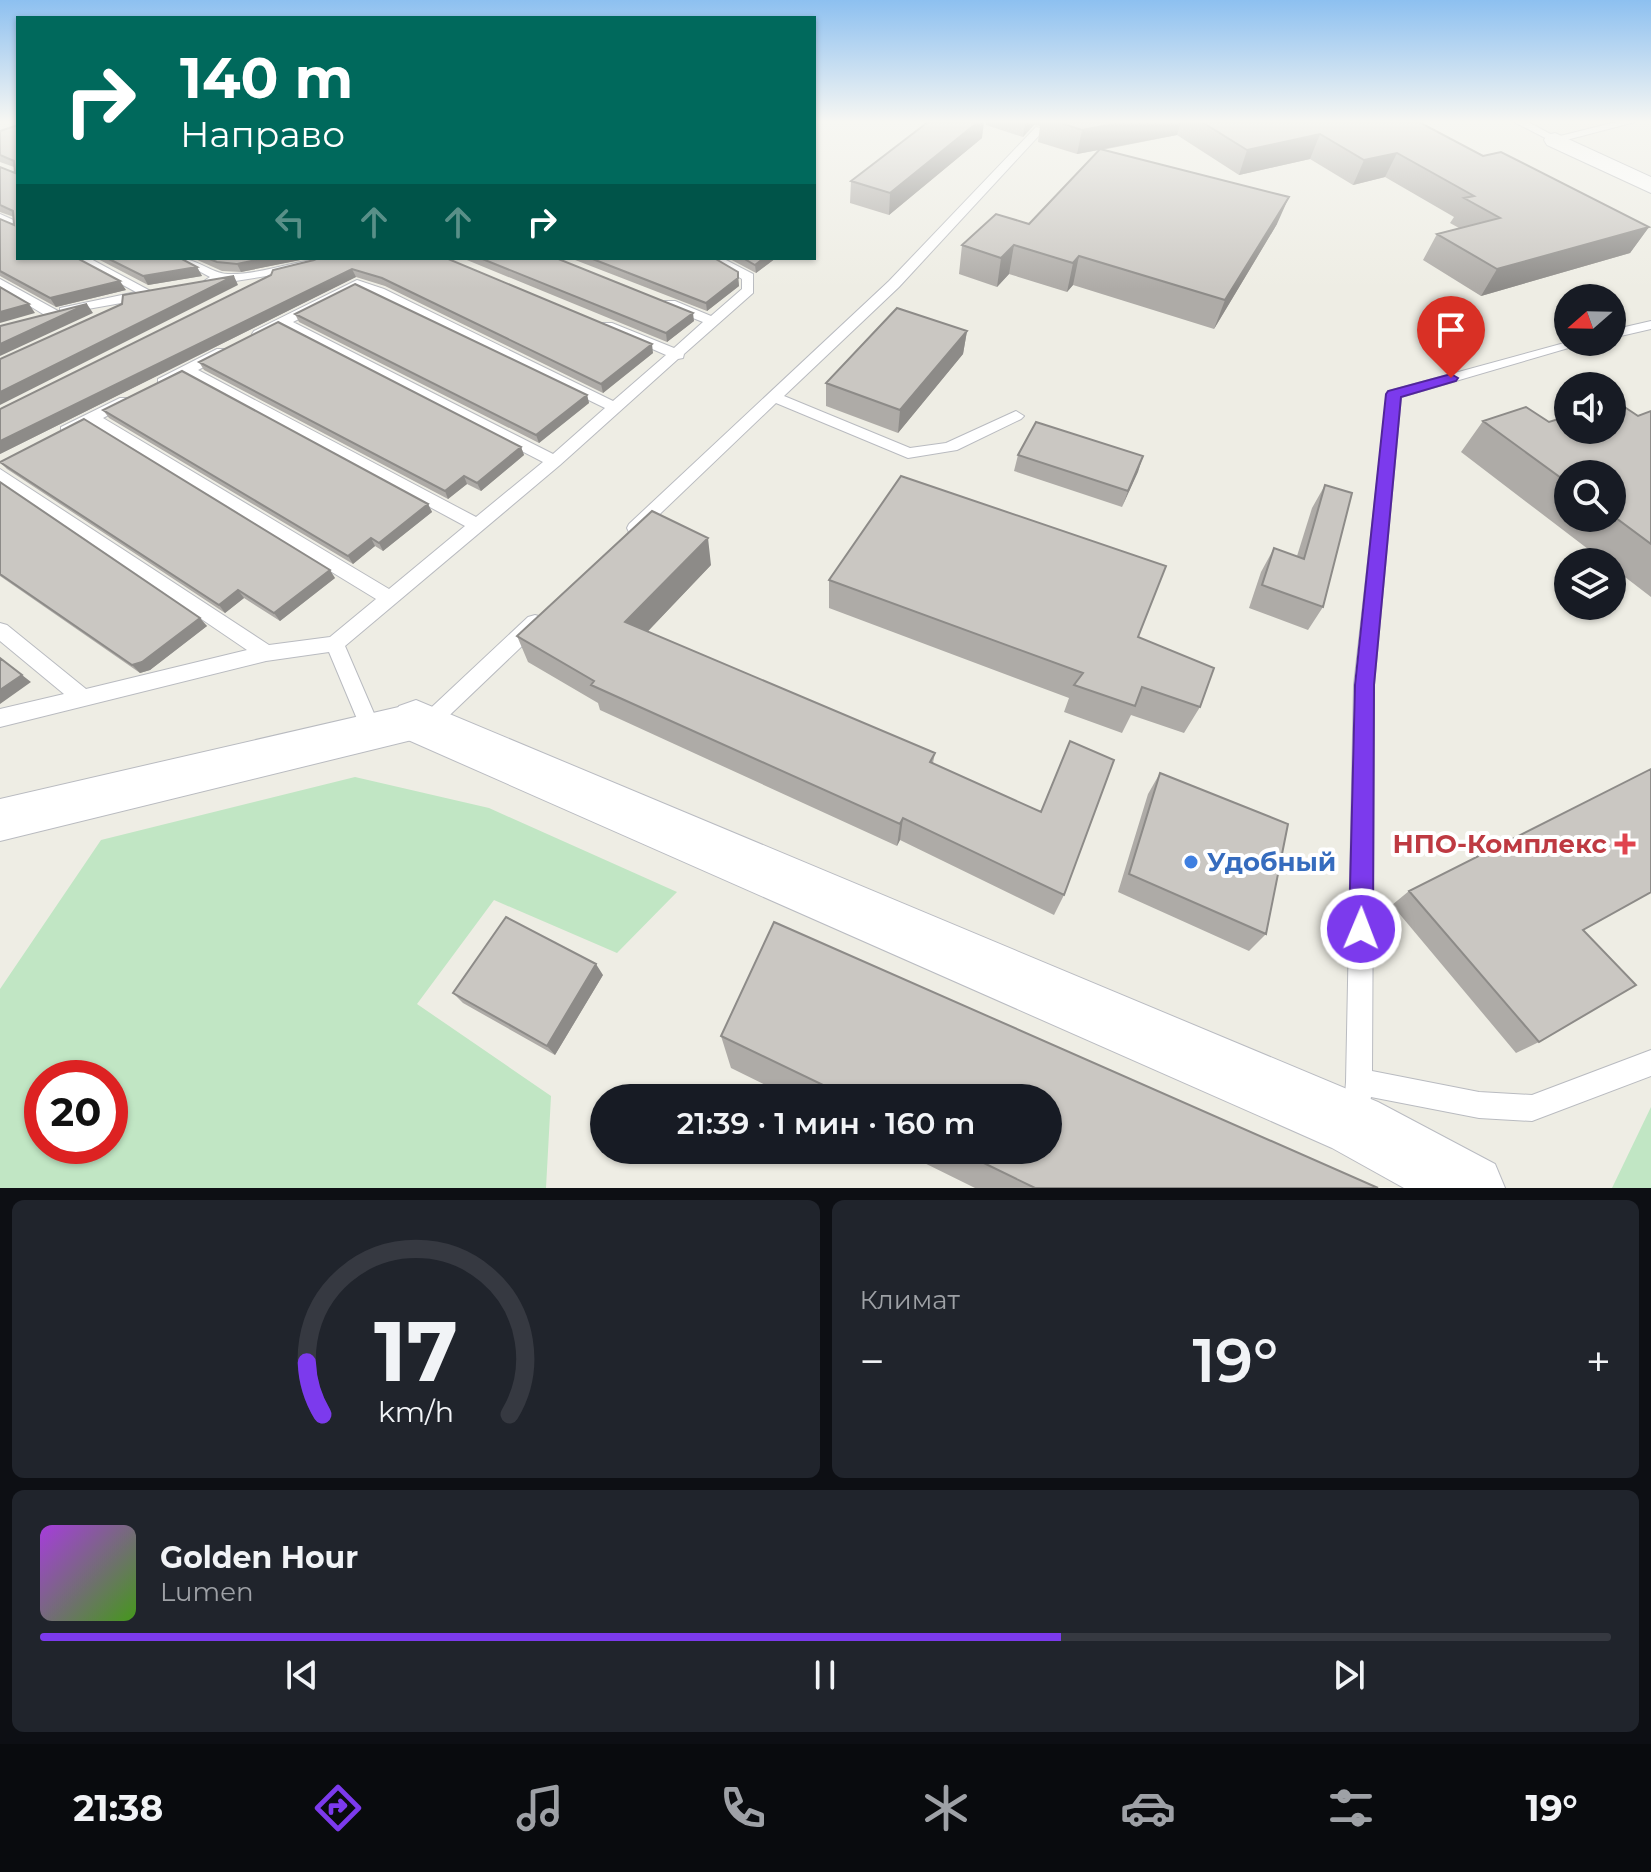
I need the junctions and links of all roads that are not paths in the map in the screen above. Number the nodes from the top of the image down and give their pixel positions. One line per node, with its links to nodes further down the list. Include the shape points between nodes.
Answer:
1 (994, 177): 22 (lane, via 894,284)
2 (83, 260): 11 (lane)
3 (185, 260): 7 (lane)
4 (317, 260): 6 (lane)
5 (717, 260): 16 (lane, via 748,277 748,290)
6 (295, 264): 7 (lane); 10 (lane)
7 (224, 279): 9 (lane)
8 (0, 283): 11 (lane, via 46,316)
9 (198, 283)
10 (243, 291)
11 (155, 292): 13 (lane)
12 (661, 301): 16 (lane)
13 (95, 319)
14 (590, 319): 20 (lane)
15 (282, 322): 21 (lane); 23 (lane, via 357,284); 27 (lane)
16 (715, 322): 20 (lane)
17 (1651, 325): 18 (lane)
18 (1626, 331)
19 (1554, 350): 41 (lane, via 1394,394 1364,685)
20 (678, 355): 23 (lane)
21 (187, 370): 25 (lane); 29 (lane)
22 (775, 397): 24 (lane, via 908,453 953,448); 30 (lane)
23 (616, 408): 27 (lane)
24 (1016, 416)
25 (91, 418): 26 (lane); 31 (lane)
26 (52, 438)
27 (554, 461): 29 (lane)
28 (0, 474): 35 (lane)
29 (478, 525): 31 (lane)
30 (624, 539)
31 (389, 598): 34 (lane)
32 (542, 616): 38 (lane)
33 (0, 630): 36 (lane)
34 (335, 644): 35 (lane); 38 (lane)
35 (266, 653): 36 (lane)
36 (83, 698): 37 (lane)
37 (0, 718)
38 (405, 726): 39 (street); 41 (street)
39 (0, 820)
40 (1651, 1063): 41 (lane, via 1532,1108)
41 (1357, 1103): 42 (street)
42 (1466, 1187)

